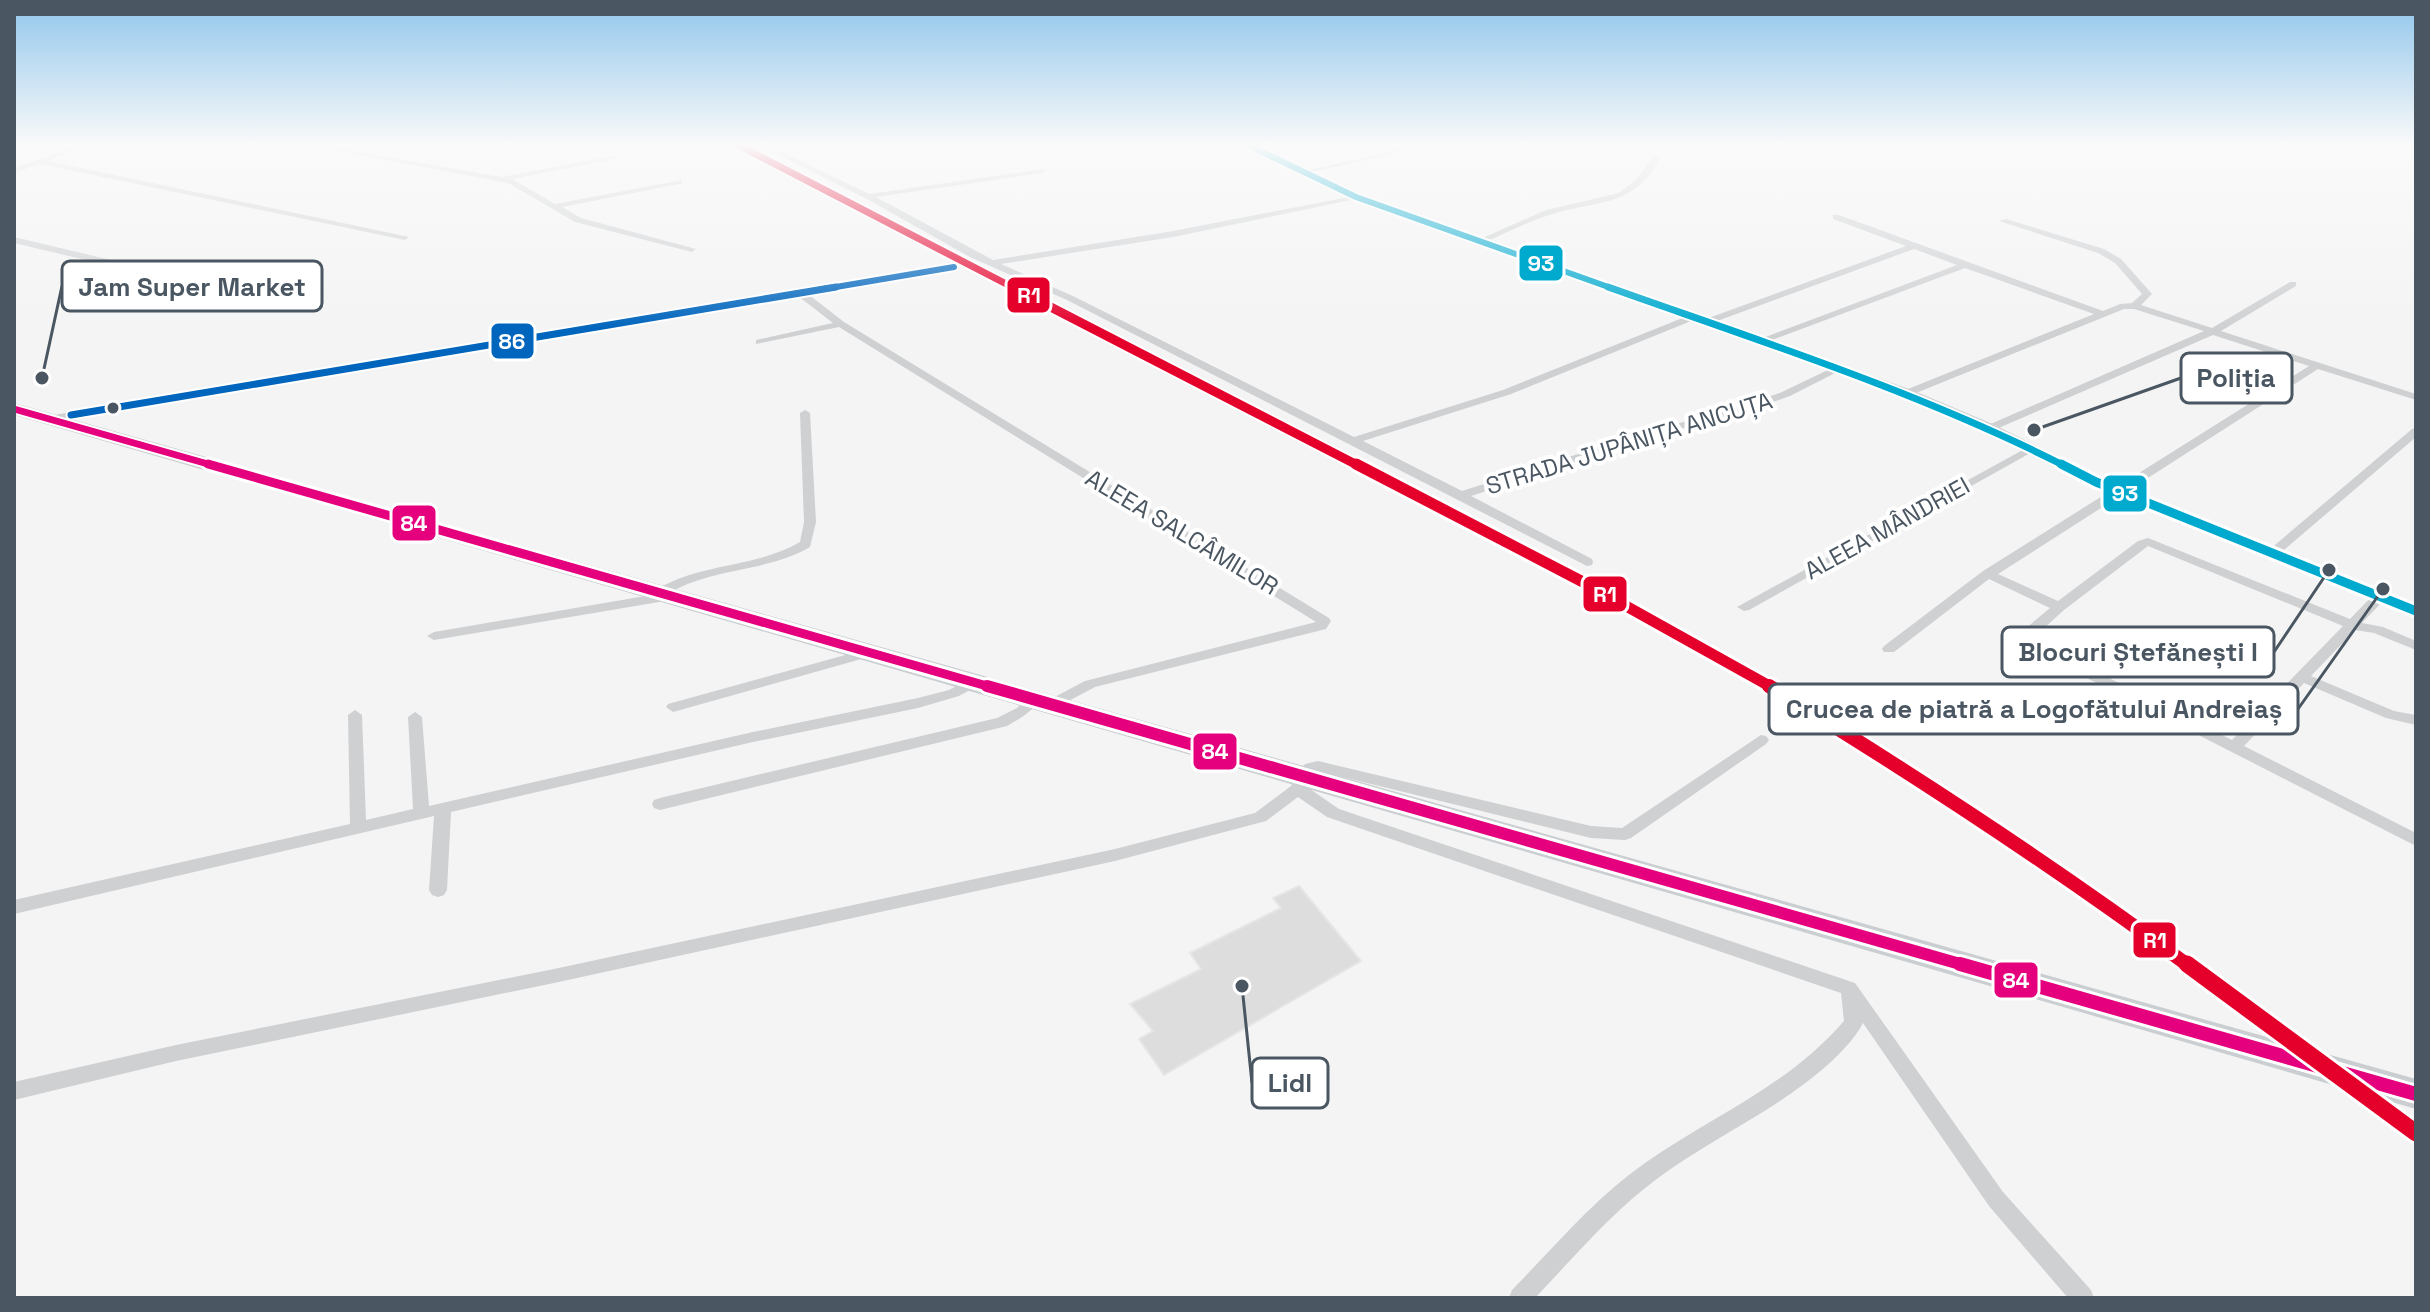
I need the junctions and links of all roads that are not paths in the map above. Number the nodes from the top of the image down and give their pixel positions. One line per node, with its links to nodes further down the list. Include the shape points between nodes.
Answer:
1 (260, 207): 9 (street)
2 (557, 207): 13 (street, via 578,220)
3 (888, 207): 14 (street)
4 (1305, 207): 14 (street)
5 (1385, 207): 11 (street)
6 (1569, 207): 11 (street)
7 (1836, 217): 12 (street)
8 (2003, 221): 20 (street, via 2118,261 2147,294)
9 (405, 237)
10 (14, 240): 17 (street)
11 (1480, 241): 22 (street)
12 (1914, 246): 15 (street); 22 (street)
13 (692, 249)
14 (992, 263): 36 (street)
15 (1965, 265): 21 (street); 25 (street)
16 (954, 267): 19 (street)
17 (149, 272)
18 (2293, 284): 24 (street)
19 (799, 292): 23 (street, ALEEA SALCÂMILOR); 33 (street)
20 (2135, 306): 21 (street); 24 (street)
21 (2103, 314): 29 (street)
22 (1700, 319): 25 (street); 36 (street, via 1507,392)
23 (841, 324): 26 (street); 55 (street, ALEEA SALCÂMILOR, via 1324,621)
24 (2213, 331): 27 (street); 34 (street)
25 (1760, 341): 28 (street)
26 (760, 342)
27 (2318, 364): 30 (street); 38 (street)
28 (1838, 369): 29 (street); 39 (street, STRADA JUPÂNIȚA ANCUȚA, via 1772,399)
29 (1907, 393): 34 (street)
30 (2416, 397)
31 (14, 409): 33 (main road)
32 (805, 413): 43 (street, via 810,522 806,544 787,554 685,577)
33 (48, 419): 43 (main road)
34 (1990, 428): 37 (street)
35 (2416, 431): 40 (street)
36 (1353, 441): 39 (street)
37 (2030, 449): 38 (street); 45 (street, ALEEA MÂNDRIEI)
38 (2116, 490): 40 (street); 42 (street)
39 (1461, 495): 41 (street, STRADA JUPÂNIȚA ANCUȚA)
40 (2273, 553): 44 (street)
41 (1587, 562)
42 (1988, 574): 46 (street); 51 (street)
43 (668, 594): 49 (street); 52 (main road)
44 (2380, 596): 47 (street); 48 (street)
45 (1744, 607)
46 (2059, 607): 48 (street, via 2148,542); 61 (street, via 2024,637 2027,642)
47 (2416, 611)
48 (2353, 625): 50 (street); 53 (street)
49 (434, 636)
50 (2416, 646)
51 (1889, 649)
52 (872, 652): 54 (main road); 56 (street)
53 (2302, 677): 59 (street, via 2391,715); 61 (street)
54 (976, 681): 55 (main road); 64 (street, via 918,703)
55 (1044, 700): 62 (main road); 63 (street, via 1002,722)
56 (673, 707)
57 (355, 715): 66 (street)
58 (415, 717): 65 (street)
59 (2416, 720)
60 (1761, 740): 62 (street, via 1625,834 1318,766)
61 (2234, 747): 67 (street)
62 (1300, 782): 70 (street, via 1333,813); 71 (street, via 1260,817 1115,855); 72 (main road)
63 (660, 804)
64 (443, 807): 65 (street); 68 (street)
65 (421, 813): 66 (street)
66 (358, 827): 69 (street)
67 (2416, 840)
68 (438, 890)
69 (14, 907)
70 (1849, 988): 73 (street, via 1854,1023 1840,1042 1802,1077 1652,1170 1600,1213); 74 (street, via 1996,1199)
71 (14, 1091)
72 (2416, 1094)
73 (1531, 1294)
74 (2083, 1298)

